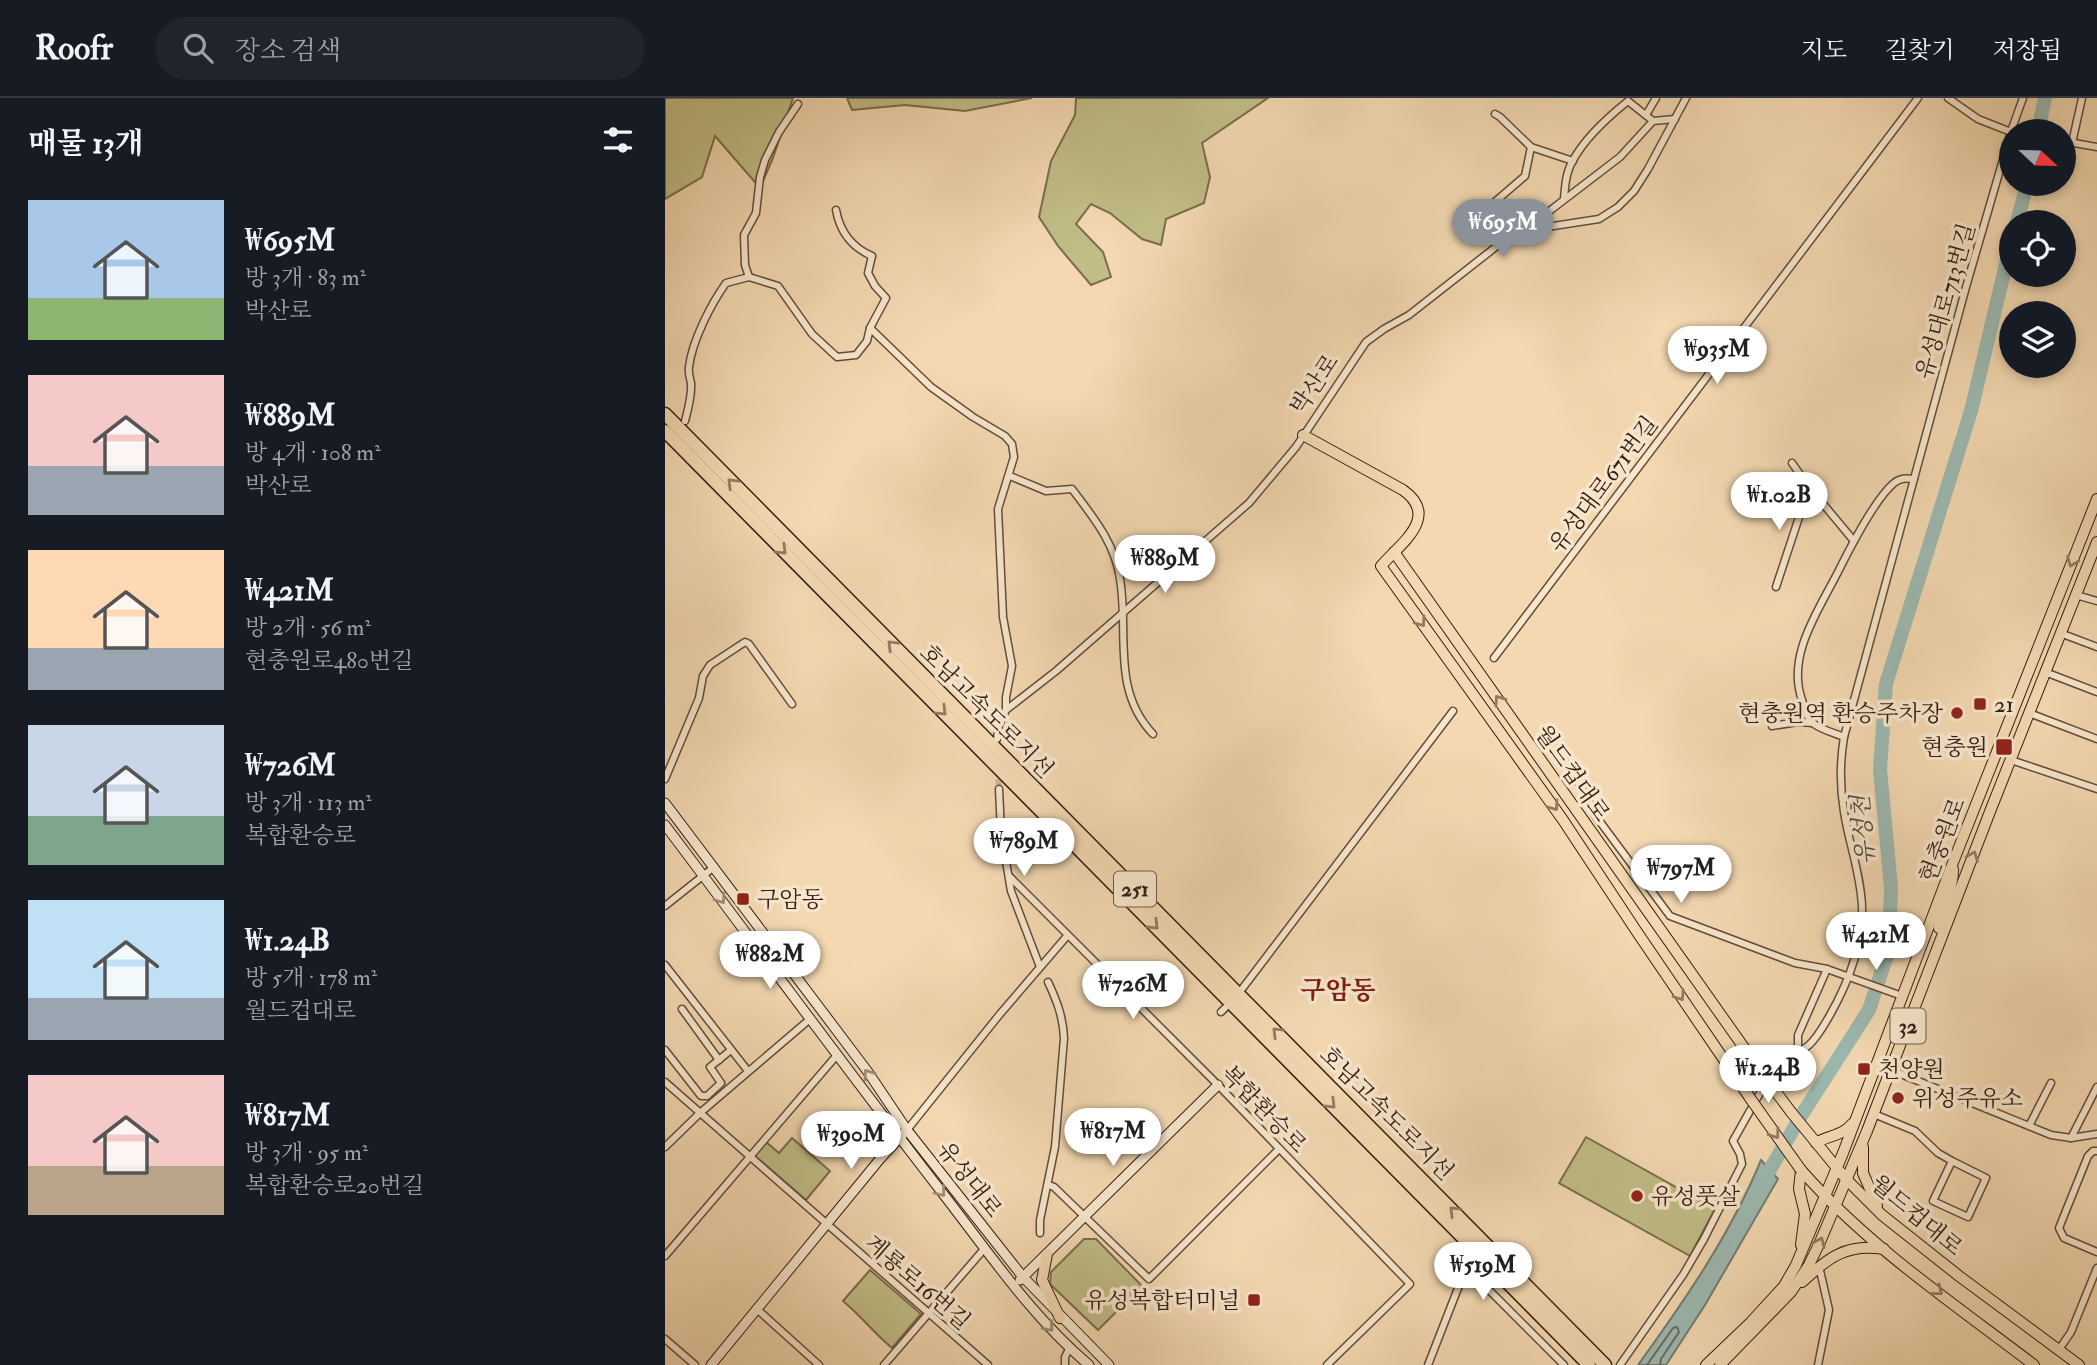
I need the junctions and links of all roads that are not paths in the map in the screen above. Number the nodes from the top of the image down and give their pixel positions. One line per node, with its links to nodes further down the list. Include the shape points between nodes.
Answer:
1 (1656, 98): 9 (street)
2 (1686, 98): 10 (street, 박산로)
3 (1918, 98): 45 (street, 유성대로671번길)
4 (1948, 98): 14 (street)
5 (2023, 98): 11 (street, 유성대로713번길)
6 (2082, 98): 13 (street)
7 (798, 104): 24 (street, via 760,177 756,214 744,235 744,265)
8 (1495, 114): 16 (street)
9 (1646, 115): 12 (street); 18 (street, via 1628,101)
10 (1675, 119): 12 (street); 23 (street, 박산로, via 1634,191 1618,207 1599,219)
11 (2016, 119)
12 (1653, 121): 20 (street, via 1620,157)
13 (2076, 124)
14 (1999, 127)
15 (2076, 143): 17 (street)
16 (1531, 147): 18 (street); 21 (street, via 1525,176)
17 (2097, 147)
18 (1573, 161): 20 (street)
19 (1999, 175): 32 (street, 유성대로713번길)
20 (1564, 199): 23 (street)
21 (1489, 207)
22 (836, 210): 25 (street, via 846,237 872,256 868,273 886,298)
23 (1518, 235): 29 (street, 박산로, via 1366,342)
24 (749, 277): 25 (street, via 778,286 812,334 837,357 856,355); 27 (street, via 726,283 706,317 688,371 691,383)
25 (870, 328): 31 (street, via 931,387 1005,436 1014,457)
26 (665, 414): 146 (highway, 호남고속도로지선 / 251, one-way to 26)
27 (685, 421)
28 (665, 431): 145 (highway, 호남고속도로지선 / 251, one-way to 145)
29 (1303, 435): 37 (main road, via 1403,490 1417,503 1416,528); 42 (street, 박산로, via 1249,503)
30 (1792, 463): 33 (street)
31 (1010, 476): 42 (street, via 1046,491 1072,488 1114,554); 49 (street, via 998,509 1003,617 1013,666)
32 (1914, 479): 35 (street, via 1893,484); 55 (street, 유성대로713번길)
33 (1809, 487): 35 (street); 39 (street)
34 (2097, 499): 65 (main road, 현충원로 / 32, one-way to 65)
35 (1854, 541): 52 (street, via 1800,651 1796,671 1799,692)
36 (2097, 542): 38 (main road, 현충원로 / 32)
37 (1394, 552): 101 (main road, 월드컵대로, one-way to 37, bridge, via 1764,1076); 108 (main road, 월드컵대로, one-way to 108, bridge, via 1381,566 1563,820)
38 (2095, 555): 40 (main road, 현충원로 / 32)
39 (1776, 587)
40 (2076, 595): 41 (street); 43 (main road, 현충원로 / 32)
41 (2097, 601)
42 (1123, 614): 49 (street, 박산로); 54 (street, via 1124,676 1139,720)
43 (2060, 633): 44 (street); 46 (main road, 현충원로 / 32)
44 (2097, 647)
45 (1494, 657)
46 (2045, 672): 47 (street); 51 (main road, 현충원로 / 32)
47 (2097, 692)
48 (792, 704): 60 (street, via 745,642 709,665)
49 (1006, 710): 57 (street)
50 (1453, 711): 77 (street)
51 (2029, 713): 56 (street); 59 (main road, 현충원로 / 32)
52 (1813, 723): 53 (street); 55 (street)
53 (1772, 726)
54 (1153, 734)
55 (1844, 737): 75 (street, 유성대로713번길, via 1843,809 1862,909)
56 (2097, 738)
57 (997, 739)
58 (1563, 760): 74 (street, via 1595,815 1670,916 1795,963)
59 (2011, 760): 62 (street); 70 (main road, 현충원로 / 32, one-way to 59)
60 (665, 779)
61 (999, 789): 68 (street)
62 (2097, 789)
63 (665, 803): 66 (street, 유성대로)
64 (665, 825): 67 (street, 유성대로)
65 (1952, 865): 70 (main road, via 1953,883 1939,928); 78 (main road, 현충원로 / 32)
66 (714, 867): 67 (street); 96 (street, 유성대로, one-way to 66)
67 (703, 876): 69 (street); 80 (street, 유성대로, one-way to 80)
68 (1010, 877): 71 (street, 복합환승로); 73 (street)
69 (665, 906)
70 (1949, 920): 86 (main road, 현충원로 / 32)
71 (1067, 936): 73 (street); 90 (street, 복합환승로)
72 (665, 965): 82 (street)
73 (1040, 967): 96 (street)
74 (1827, 969): 75 (street); 83 (street, via 1798,1035)
75 (1850, 977): 78 (street); 83 (street, 유성대로713번길, via 1817,1036)
76 (1048, 982): 110 (street, via 1063,1020 1064,1038)
77 (1242, 989)
78 (1902, 996): 94 (main road, 현충원로 / 32)
79 (682, 1009): 85 (street)
80 (810, 1019): 84 (street, 유성대로); 87 (street)
81 (665, 1050): 85 (street, via 701,1096 721,1083 710,1067)
82 (731, 1050): 85 (street); 87 (street)
83 (1798, 1053): 147 (street, 유성대로713번길, via 1777,1062 1733,1140 1742,1164 1704,1239)
84 (837, 1055): 99 (street, 유성대로); 105 (street)
85 (719, 1060)
86 (1891, 1070): 93 (main road, 현충원로 / 32); 95 (street)
87 (748, 1071): 92 (street)
88 (665, 1082): 92 (street, 계룡로16번길)
89 (2051, 1083): 95 (street)
90 (1218, 1085): 103 (street, 복합환승로); 114 (street)
91 (2097, 1087): 100 (street)
92 (700, 1113): 102 (street); 105 (street, 계룡로16번길)
93 (1874, 1114): 97 (main road, 현충원로 / 32); 106 (street, via 1915,1131)
94 (1856, 1120): 101 (main road, via 1840,1134); 107 (main road, 현충원로 / 32)
95 (2029, 1126): 100 (street)
96 (907, 1130): 99 (street); 125 (street, 유성대로)
97 (1867, 1131): 109 (main road, 현충원로 / 32); 113 (main road, via 1863,1173)
98 (2097, 1134): 100 (street)
99 (899, 1138): 115 (street); 117 (street, 유성대로, one-way to 117)
100 (2071, 1138)
101 (1817, 1143): 107 (main road, 월드컵대로)
102 (665, 1147)
103 (1278, 1150): 114 (street, via 1149,1279); 142 (street, 복합환승로, via 1410,1284)
104 (2097, 1151): 119 (street, via 2088,1156 2059,1228 2064,1238)
105 (749, 1157): 115 (street, 계룡로16번길); 121 (street)
106 (1952, 1161): 106 (street, via 1986,1178 1968,1217 1933,1201)
107 (1837, 1168): 109 (main road, 월드컵대로); 111 (main road, 현충원로 / 32)
108 (1801, 1170): 111 (main road, 월드컵대로); 122 (main road, via 1799,1189 1805,1214)
109 (1846, 1179): 112 (main road, 현충원로 / 32); 113 (main road, 월드컵대로)
110 (1049, 1185): 114 (street); 116 (street)
111 (1825, 1196): 112 (main road, 월드컵대로); 122 (main road, 현충원로 / 32)
112 (1835, 1206): 118 (main road, 월드컵대로); 127 (main road, 현충원로 / 32, one-way to 112, via 1809,1265)
113 (1882, 1215): 133 (main road, 월드컵대로)
114 (1086, 1216): 120 (street)
115 (826, 1225): 128 (street); 129 (street, 계룡로16번길)
116 (1040, 1233)
117 (985, 1248): 126 (street, 유성대로); 129 (street)
118 (1884, 1249): 123 (main road, via 1850,1248); 151 (main road, 월드컵대로, one-way to 151)
119 (2097, 1252)
120 (1047, 1254): 125 (street); 130 (main road, via 1042,1280)
121 (665, 1256)
122 (1796, 1265): 148 (main road, 현충원로 / 32, via 1784,1286)
123 (1819, 1266): 127 (main road); 150 (street, via 1829,1310)
124 (2097, 1268): 133 (street, via 2071,1332)
125 (1025, 1275): 126 (street); 130 (street, 유성대로)
126 (1014, 1285): 132 (street, 유성대로, one-way to 132)
127 (1791, 1292): 149 (main road, 현충원로 / 32)
128 (758, 1311): 135 (street); 136 (street)
129 (928, 1313): 137 (street); 138 (street, 계룡로16번길)
130 (1060, 1318): 141 (street, 유성대로)
131 (665, 1339): 134 (street)
132 (1069, 1349): 139 (street); 140 (street, 유성대로)
133 (2058, 1350): 152 (main road, 월드컵대로)
134 (695, 1365)
135 (711, 1365)
136 (820, 1365)
137 (884, 1365)
138 (988, 1365)
139 (1065, 1365)
140 (1089, 1365)
141 (1109, 1365)
142 (1327, 1365)
143 (1427, 1365): 144 (street, via 1462,1278 1473,1274)
144 (1564, 1365)
145 (1589, 1365)
146 (1605, 1365)
147 (1620, 1365)
148 (1706, 1365)
149 (1720, 1365)
150 (1818, 1365)
151 (2033, 1365)
152 (2079, 1365)

